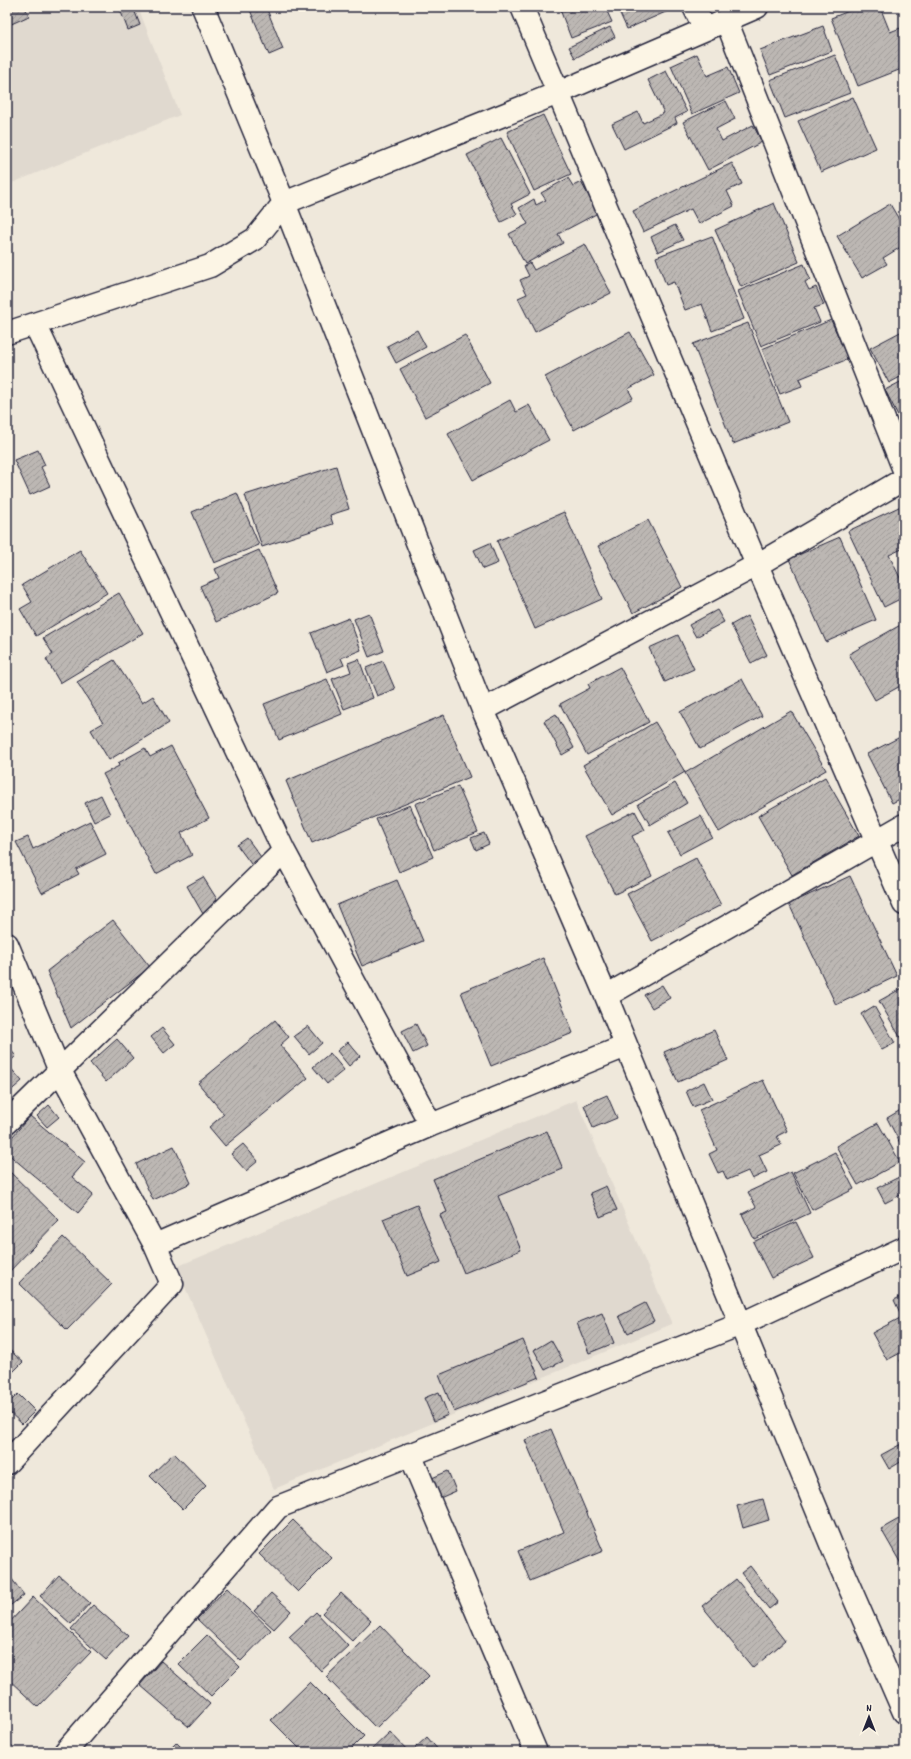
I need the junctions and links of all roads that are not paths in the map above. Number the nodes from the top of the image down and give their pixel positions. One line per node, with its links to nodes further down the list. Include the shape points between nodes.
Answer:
1 (203, 7): 8 (street)
2 (522, 7): 7 (street)
3 (694, 7): 6 (street)
4 (757, 7): 5 (street)
5 (726, 20): 6 (street); 11 (street)
6 (705, 29): 7 (street)
7 (558, 93): 8 (street); 13 (street)
8 (284, 203): 9 (street, via 255,239 210,266); 14 (street)
9 (35, 324): 10 (street); 17 (street)
10 (7, 333)
11 (904, 470)
12 (904, 479): 13 (street)
13 (757, 566): 14 (street); 16 (street)
14 (483, 710): 20 (street)
15 (904, 825): 16 (street)
16 (876, 841): 18 (street); 20 (street)
17 (284, 851): 22 (street); 24 (street)
18 (904, 904)
19 (7, 944): 22 (street)
20 (606, 996): 21 (street)
21 (626, 1046): 24 (street); 27 (street)
22 (60, 1069): 23 (street); 25 (street)
23 (7, 1122)
24 (431, 1125): 25 (street)
25 (155, 1245): 29 (street, via 172,1284)
26 (904, 1248): 27 (street)
27 (740, 1324): 28 (street); 30 (street, via 835,1554)
28 (410, 1454): 31 (street, via 278,1507); 32 (street)
29 (7, 1463)
30 (904, 1712)
31 (65, 1752)
32 (536, 1752)

